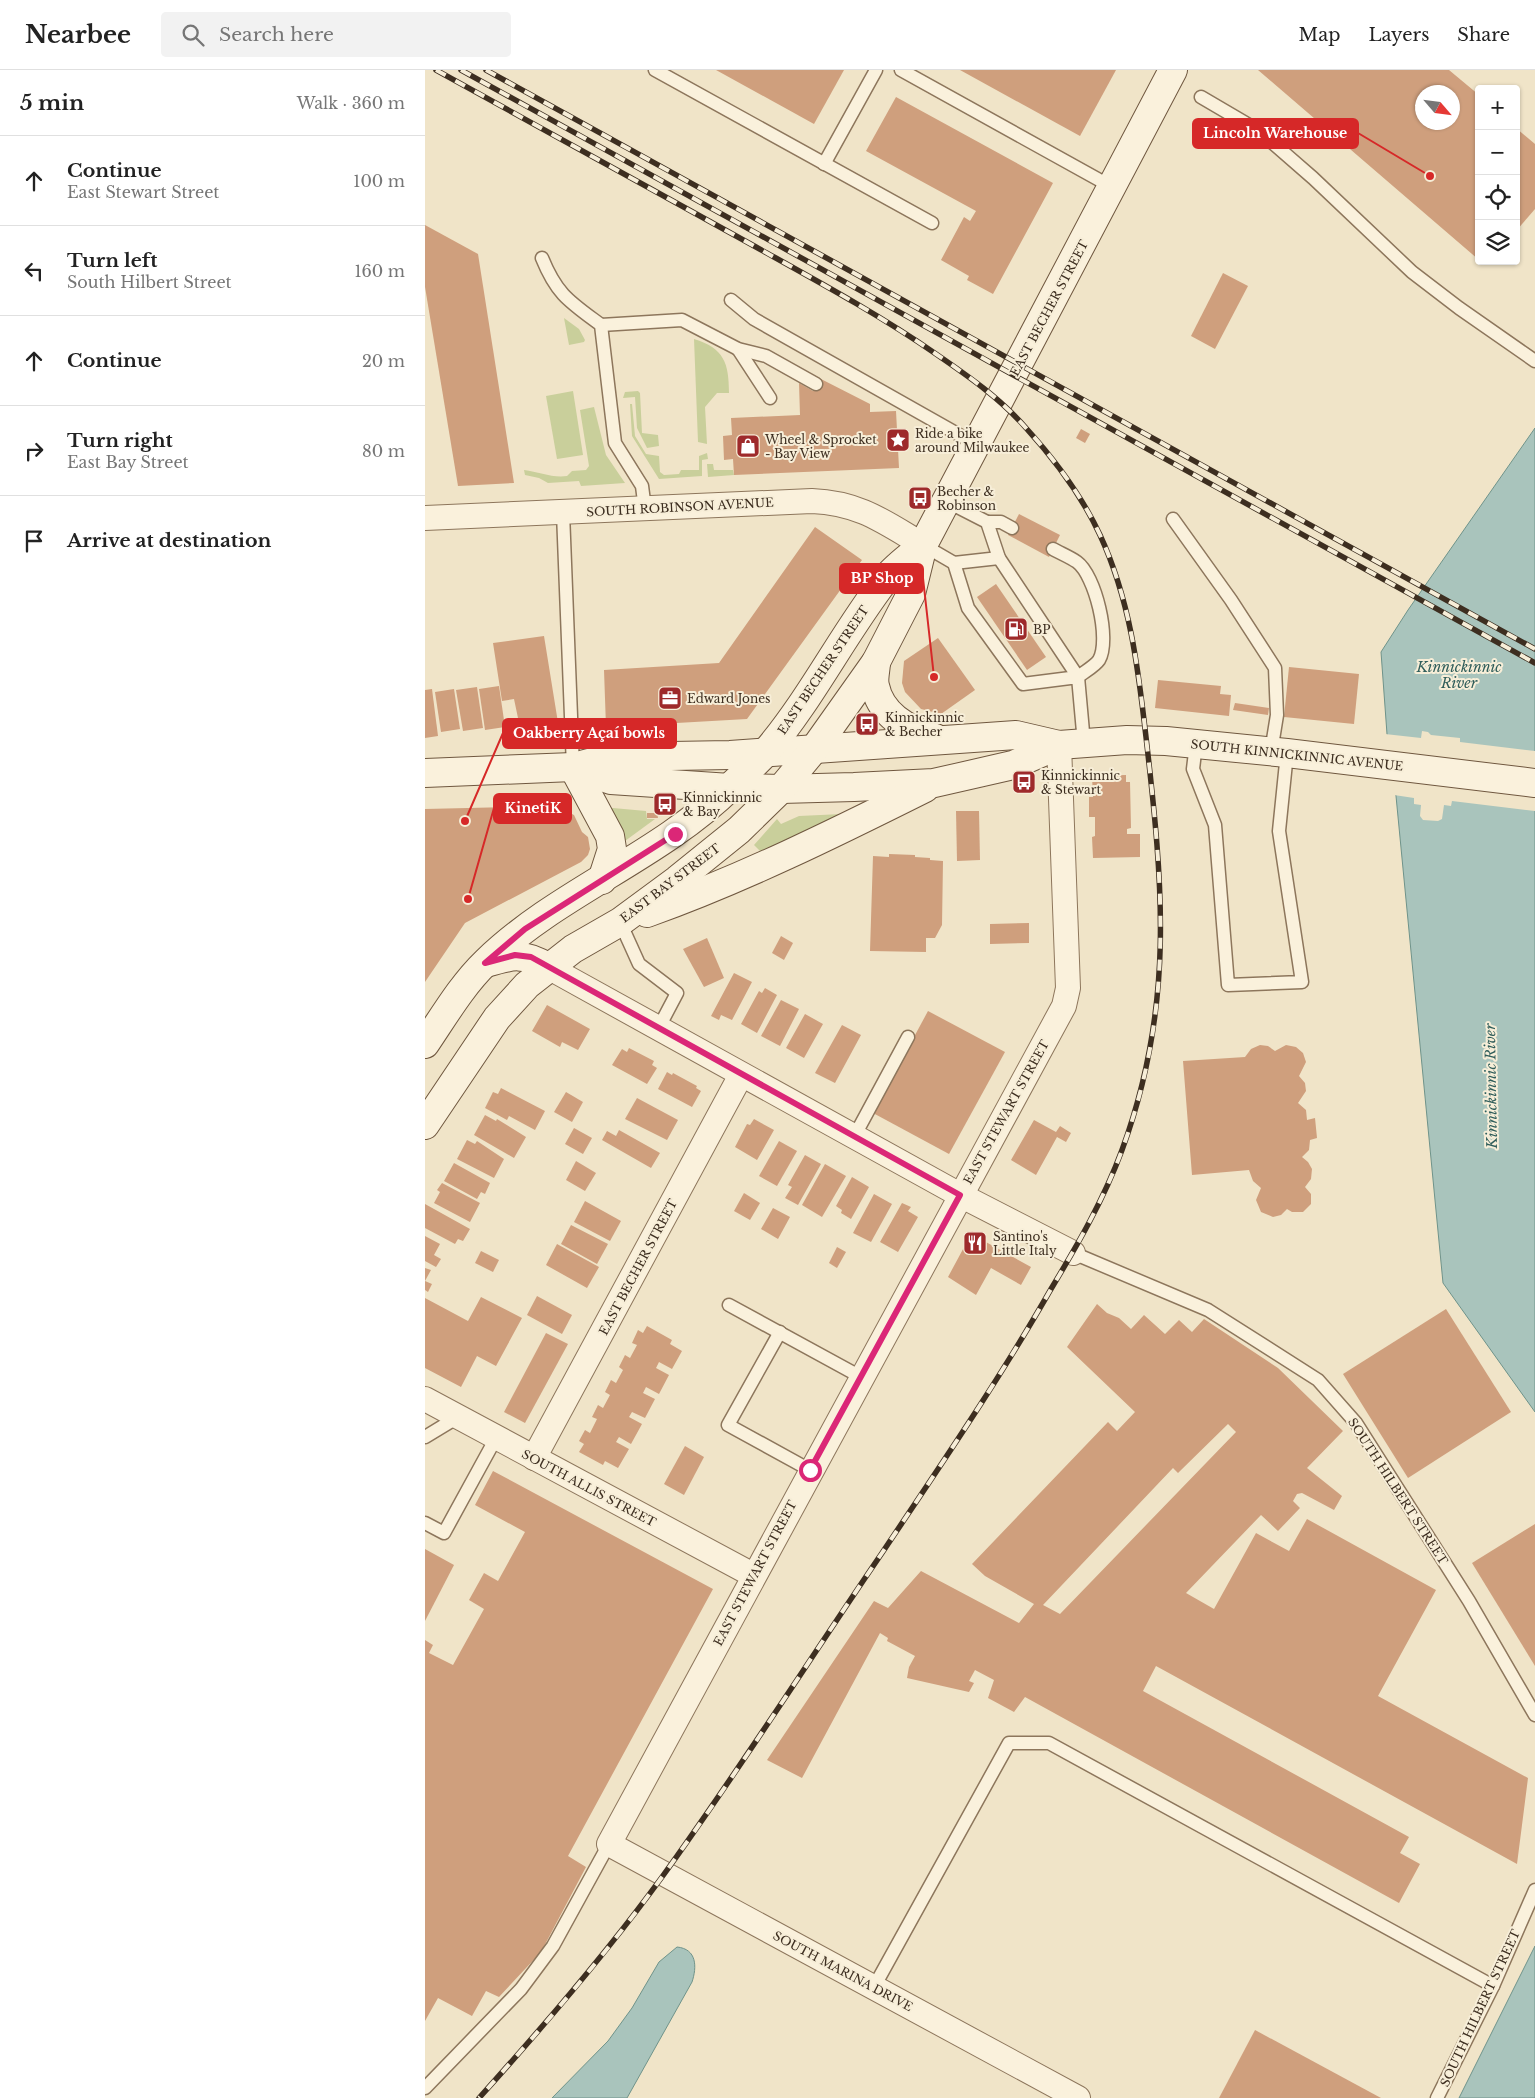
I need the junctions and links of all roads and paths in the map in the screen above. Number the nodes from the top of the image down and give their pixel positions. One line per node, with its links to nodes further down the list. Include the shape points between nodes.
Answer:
1 (655, 70): 6 (lane)
2 (876, 70): 6 (lane)
3 (901, 70): 7 (lane)
4 (1173, 70): 7 (main road, EAST BECHER STREET)
5 (1201, 97): 13 (lane, via 1259,131 1412,272)
6 (824, 164): 8 (lane)
7 (1112, 187): 16 (main road, EAST BECHER STREET)
8 (931, 223)
9 (542, 258): 11 (lane, via 552,281 565,298)
10 (731, 300): 16 (lane, via 754,319)
11 (601, 325): 12 (lane, via 682,320); 18 (lane, via 615,443 643,486)
12 (738, 349): 14 (lane, via 766,356); 15 (lane)
13 (1535, 360)
14 (816, 384)
15 (770, 398)
16 (977, 445): 17 (main road, EAST BECHER STREET)
17 (946, 501): 22 (lane); 24 (main road, EAST BECHER STREET)
18 (645, 509): 19 (street, SOUTH ROBINSON AVENUE); 24 (street, SOUTH ROBINSON AVENUE, via 834,502 869,513)
19 (563, 513): 20 (street, SOUTH ROBINSON AVENUE); 36 (lane)
20 (425, 518)
21 (1173, 519): 35 (lane, via 1275,668)
22 (987, 522): 23 (lane, via 1001,522); 26 (lane)
23 (1012, 528)
24 (923, 545): 27 (lane); 28 (main road, EAST BECHER STREET, via 911,594); 34 (main road, EAST BECHER STREET, via 885,579)
25 (1053, 549): 29 (lane, via 1077,562 1088,575 1101,616 1103,637 1099,659)
26 (999, 558): 27 (lane); 29 (lane)
27 (954, 562): 29 (lane, via 968,608 1023,684)
28 (876, 662): 30 (main road, via 875,686 892,716 901,725); 33 (main road, EAST BECHER STREET)
29 (1078, 677): 31 (lane)
30 (941, 740): 31 (main road, SOUTH KINNICKINNIC AVENUE, via 1016,735); 33 (main road, SOUTH KINNICKINNIC AVENUE)
31 (1072, 744): 32 (main road, SOUTH KINNICKINNIC AVENUE, via 1127,740); 38 (main road, SOUTH KINNICKINNIC AVENUE, via 1013,764); 52 (street, EAST STEWART STREET, via 1068,988 1064,1006)
32 (1196, 744): 35 (main road, SOUTH KINNICKINNIC AVENUE); 35 (lane, via 1193,769 1215,825 1228,985 1302,982 1279,831)
33 (815, 748): 34 (main road, SOUTH KINNICKINNIC AVENUE); 41 (main road, EAST BAY STREET)
34 (766, 752): 36 (main road, SOUTH KINNICKINNIC AVENUE, via 612,757); 40 (main road)
35 (1279, 753): 39 (main road, SOUTH KINNICKINNIC AVENUE)
36 (573, 767): 37 (main road, SOUTH KINNICKINNIC AVENUE); 40 (main road, SOUTH KINNICKINNIC AVENUE, via 611,780); 42 (main road, via 610,836 611,849)
37 (425, 773)
38 (934, 783): 41 (main road, SOUTH KINNICKINNIC AVENUE); 43 (main road, via 684,900)
39 (1535, 783)
40 (730, 788): 41 (main road, SOUTH KINNICKINNIC AVENUE); 42 (main road, via 675,834)
41 (781, 789): 43 (main road, EAST BAY STREET, via 726,840)
42 (602, 880): 44 (main road, via 525,929)
43 (620, 922): 45 (main road, EAST BAY STREET); 46 (lane, via 639,964 677,993)
44 (485, 963): 45 (main road, via 515,955 531,957); 48 (main road)
45 (548, 967): 46 (street, SOUTH HILBERT STREET); 50 (main road, EAST BAY STREET, via 497,1018)
46 (658, 1029): 49 (street, SOUTH HILBERT STREET)
47 (908, 1037): 51 (lane)
48 (425, 1044)
49 (741, 1075): 51 (street, SOUTH HILBERT STREET); 61 (street, EAST BECHER STREET)
50 (425, 1125)
51 (854, 1137): 52 (street, SOUTH HILBERT STREET)
52 (960, 1195): 53 (street, SOUTH HILBERT STREET); 56 (street, EAST STEWART STREET)
53 (1073, 1253): 65 (lane, SOUTH HILBERT STREET, via 1209,1310 1318,1380 1356,1423 1469,1601)
54 (729, 1304): 55 (lane)
55 (780, 1332): 56 (lane); 62 (lane, via 729,1425)
56 (861, 1377): 62 (street, EAST STEWART STREET)
57 (425, 1399): 58 (street, SOUTH ALLIS STREET)
58 (458, 1417): 59 (lane); 60 (street, SOUTH ALLIS STREET)
59 (425, 1437)
60 (496, 1438): 61 (street, SOUTH ALLIS STREET); 63 (lane, via 444,1534)
61 (534, 1458): 64 (street, SOUTH ALLIS STREET)
62 (810, 1470): 64 (street, EAST STEWART STREET)
63 (425, 1523)
64 (753, 1575): 66 (street, EAST STEWART STREET)
65 (1535, 1715)
66 (609, 1844): 69 (street, SOUTH MARINA DRIVE); 70 (lane, via 553,1946 521,1989)
67 (1535, 1890): 68 (lane, SOUTH HILBERT STREET)
68 (1493, 1986): 69 (lane, via 1049,1743 1009,1743); 72 (lane, SOUTH HILBERT STREET)
69 (874, 1987): 71 (street, SOUTH MARINA DRIVE)
70 (425, 2088)
71 (1078, 2098)
72 (1437, 2098)

